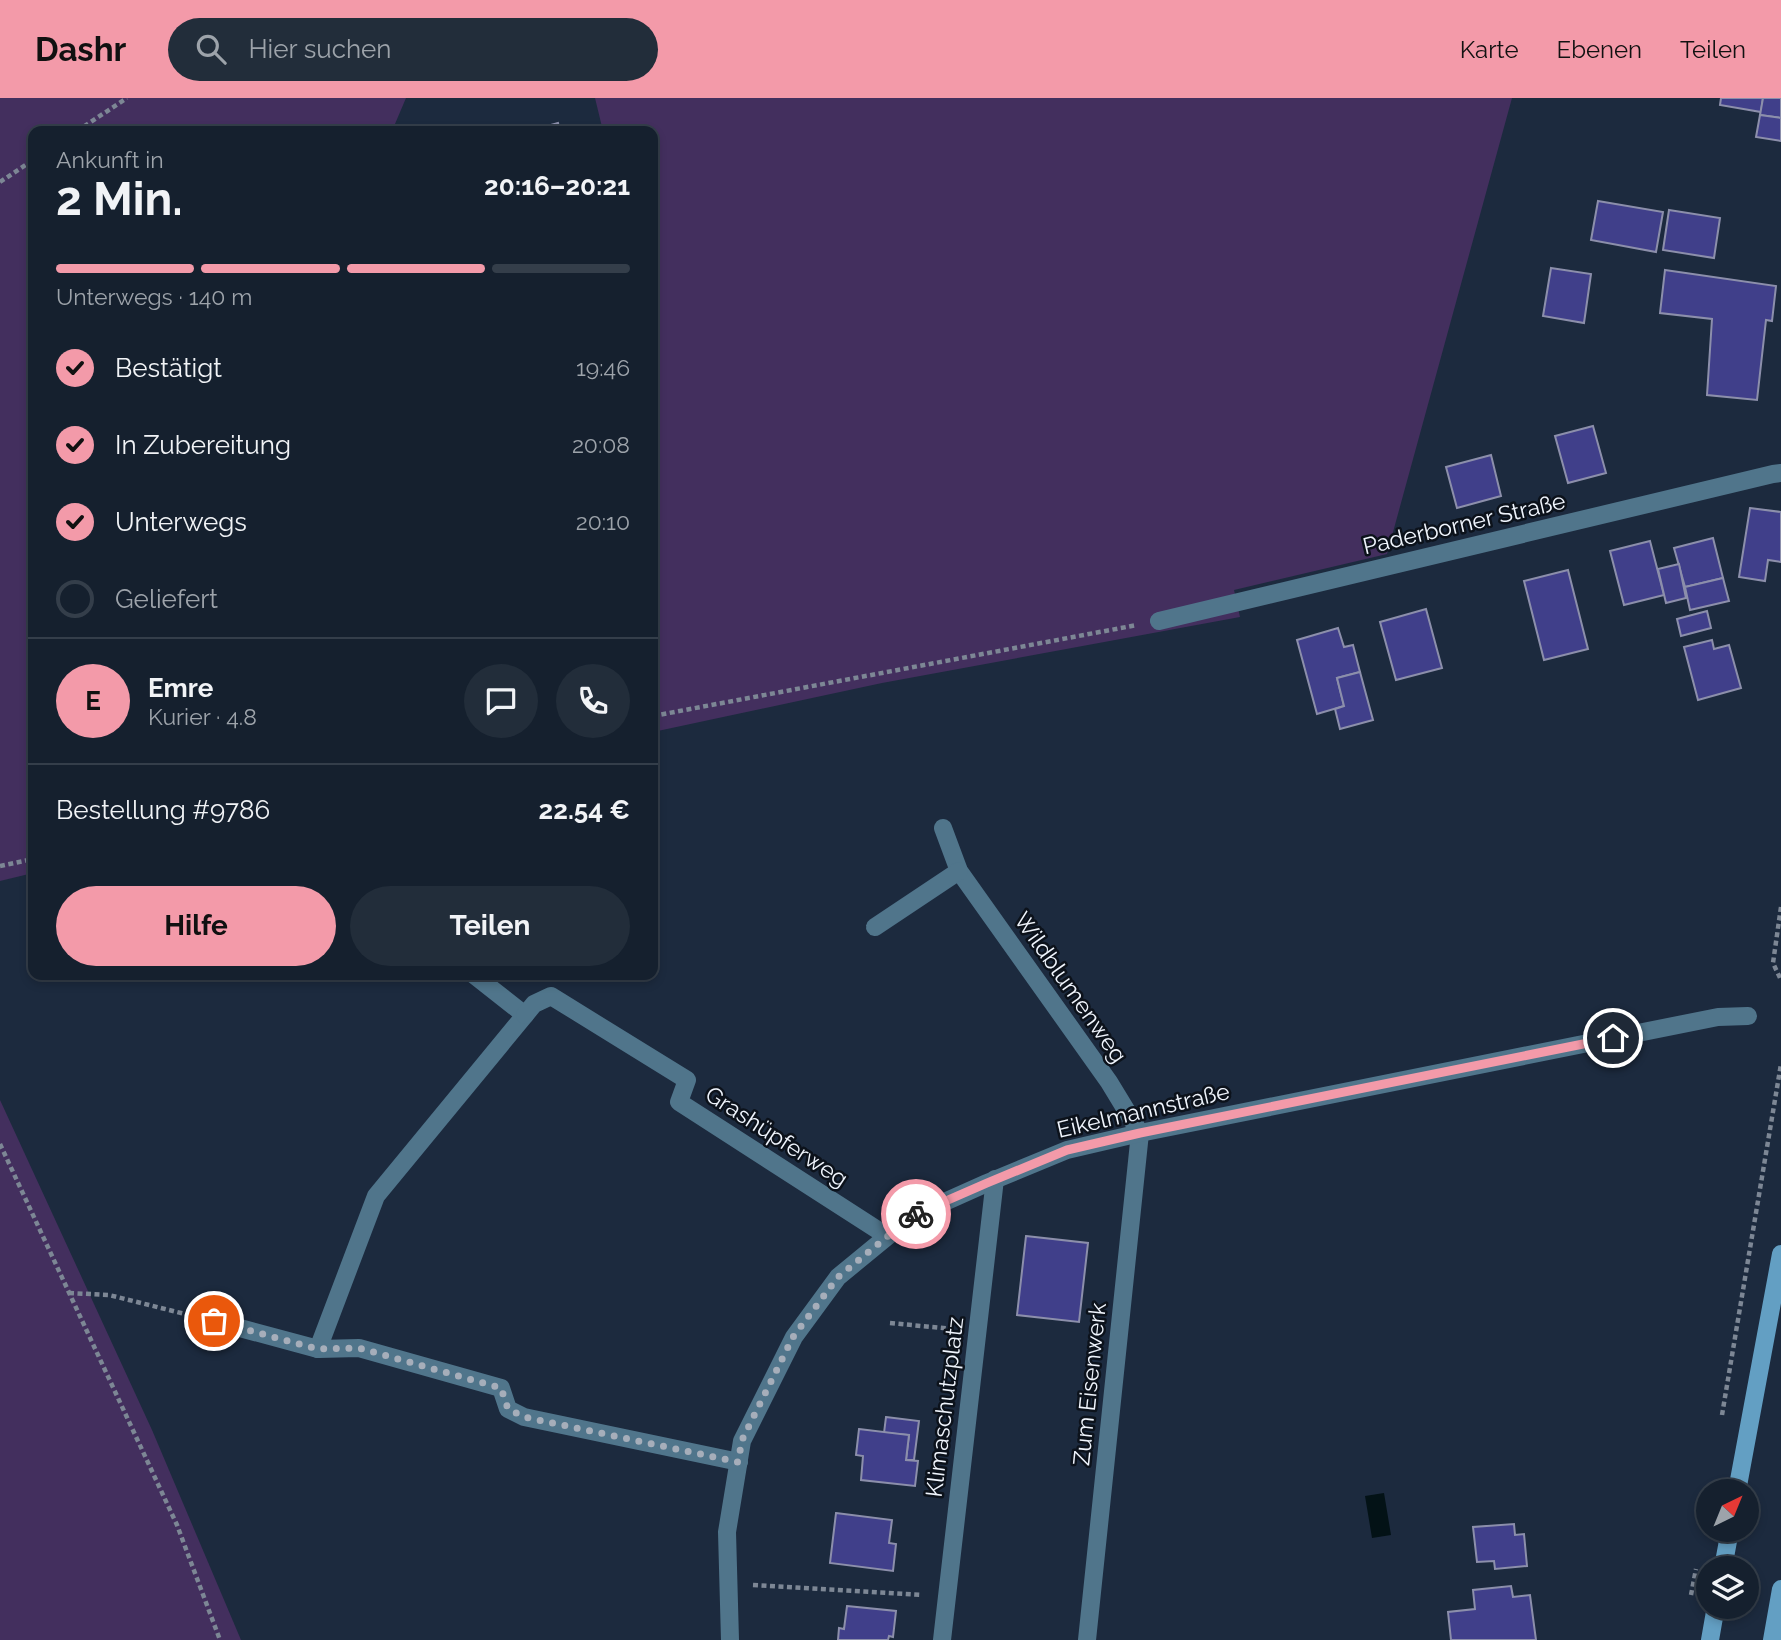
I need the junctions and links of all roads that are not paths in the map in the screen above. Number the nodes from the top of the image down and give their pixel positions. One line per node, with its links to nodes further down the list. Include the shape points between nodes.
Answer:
1 (1781, 473): 2 (street, Paderborner Straße)
2 (1159, 621)
3 (943, 828): 4 (street, Wildblumenweg)
4 (959, 871): 5 (street); 9 (street, Wildblumenweg)
5 (874, 927)
6 (480, 980): 7 (street)
7 (525, 1015): 11 (street, Grashüpferweg, via 534,1004 551,996 687,1080 680,1102); 14 (street, Grashüpferweg, via 376,1196)
8 (1748, 1016): 9 (street, Eikelmannstraße, via 1718,1017)
9 (1140, 1133): 10 (street, Eikelmannstraße, via 1067,1150); 21 (street, Zum Eisenwerk)
10 (995, 1179): 11 (street, Eikelmannstraße, via 911,1217); 20 (street, Klimaschutzplatz)
11 (887, 1236): 15 (street, Eikelmannstraße, via 838,1277 793,1337 742,1440)
12 (1781, 1254): 16 (main road)
13 (214, 1321): 14 (street)
14 (318, 1349): 15 (street, via 359,1348 501,1388 508,1409 524,1417)
15 (738, 1462): 19 (street, Eikelmannstraße, via 727,1532)
16 (1739, 1479)
17 (1781, 1589): 23 (main road)
18 (1714, 1619): 22 (main road)
19 (730, 1640)
20 (942, 1640)
21 (1087, 1640)
22 (1710, 1640)
23 (1772, 1640)

